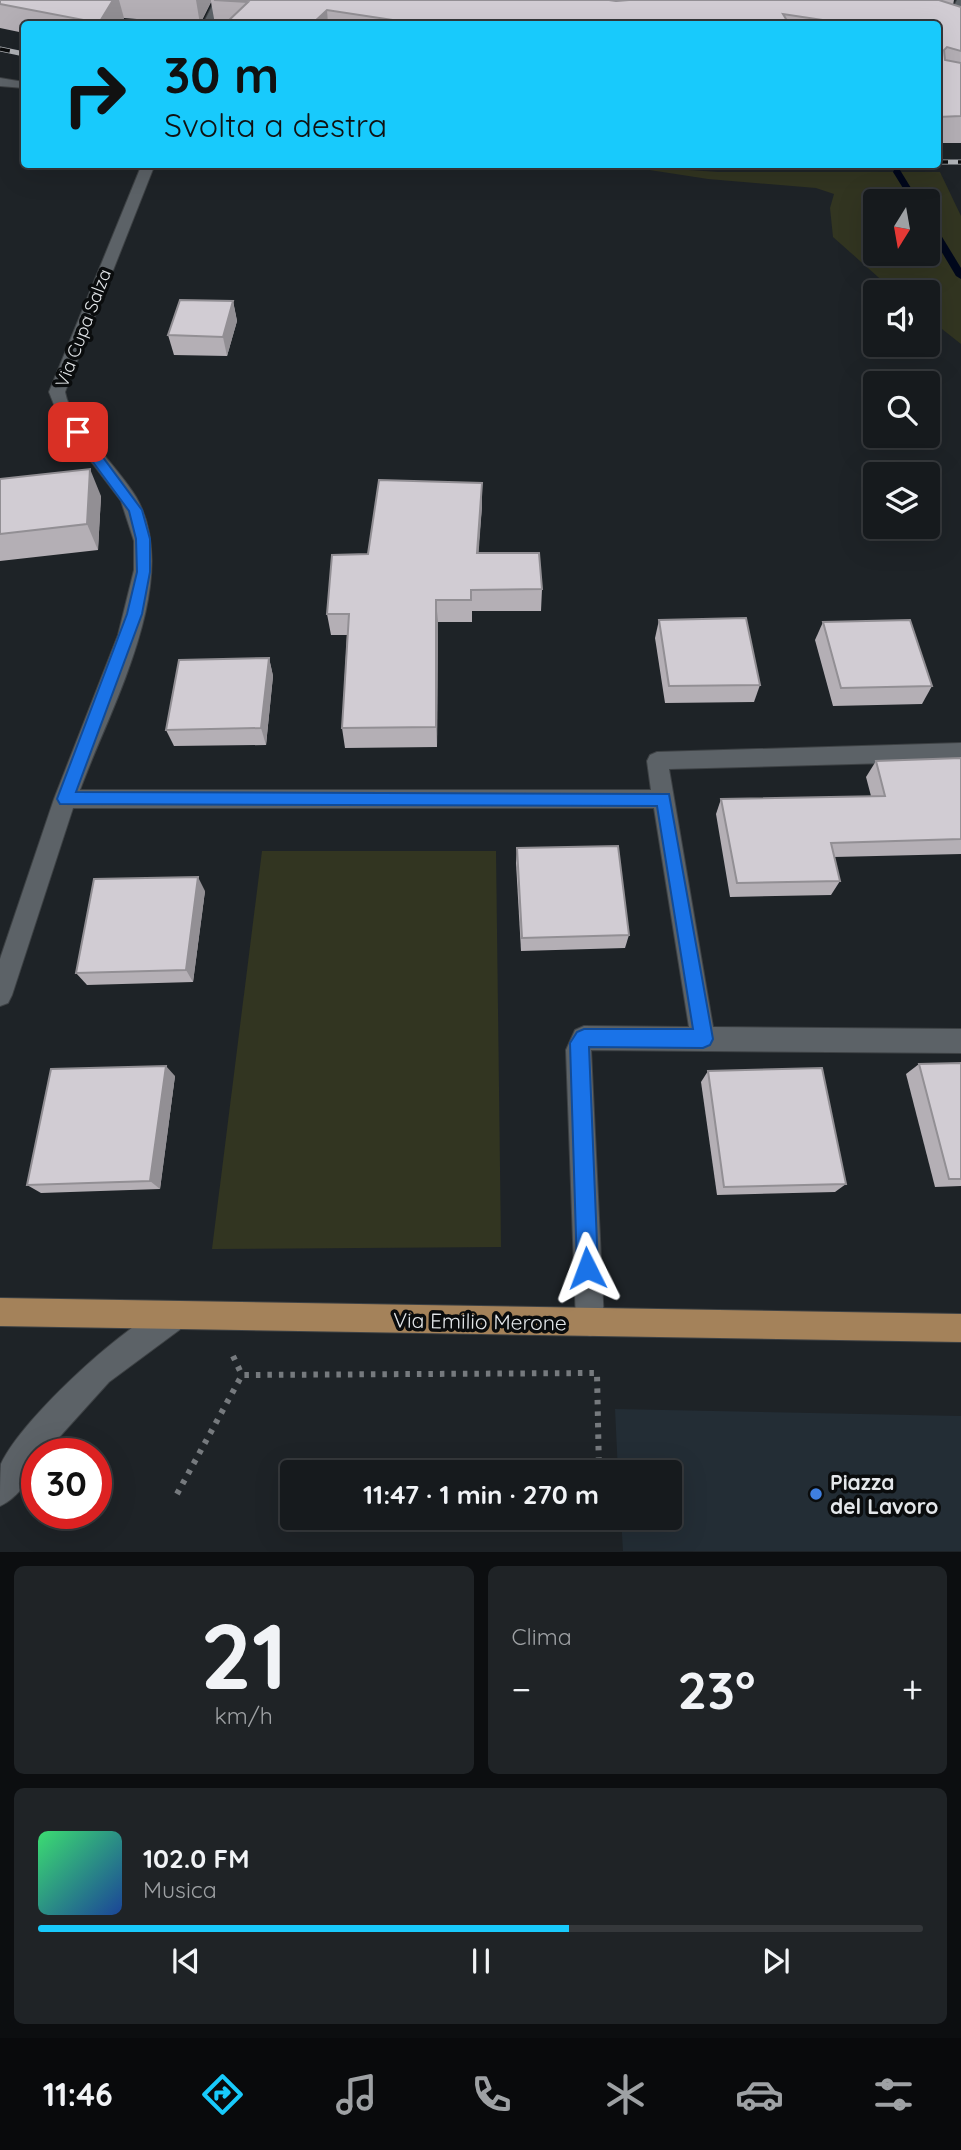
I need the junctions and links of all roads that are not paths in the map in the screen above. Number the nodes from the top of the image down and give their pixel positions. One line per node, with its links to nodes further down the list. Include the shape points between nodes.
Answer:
1 (220, 0): 4 (street)
2 (961, 2): 3 (street)
3 (958, 16): 6 (street)
4 (213, 21)
5 (943, 26): 6 (street)
6 (958, 30)
7 (0, 82): 8 (street)
8 (21, 85)
9 (147, 168): 11 (street, Via Cupa Salza, via 57,392 68,421 135,510 143,539 144,572 135,614)
10 (961, 752): 12 (street, via 657,761)
11 (65, 799): 12 (street); 13 (street, Via Cupa Salza)
12 (664, 799): 14 (street)
13 (0, 995)
14 (703, 1039): 15 (street); 18 (street, via 584,1038 579,1043)
15 (961, 1041)
16 (0, 1312): 17 (main road, Via Emilio Merone)
17 (176, 1315): 18 (main road, Via Emilio Merone); 20 (street, via 99,1372 45,1428)
18 (590, 1322): 19 (main road, Via Emilio Merone)
19 (961, 1328)
20 (0, 1491)

